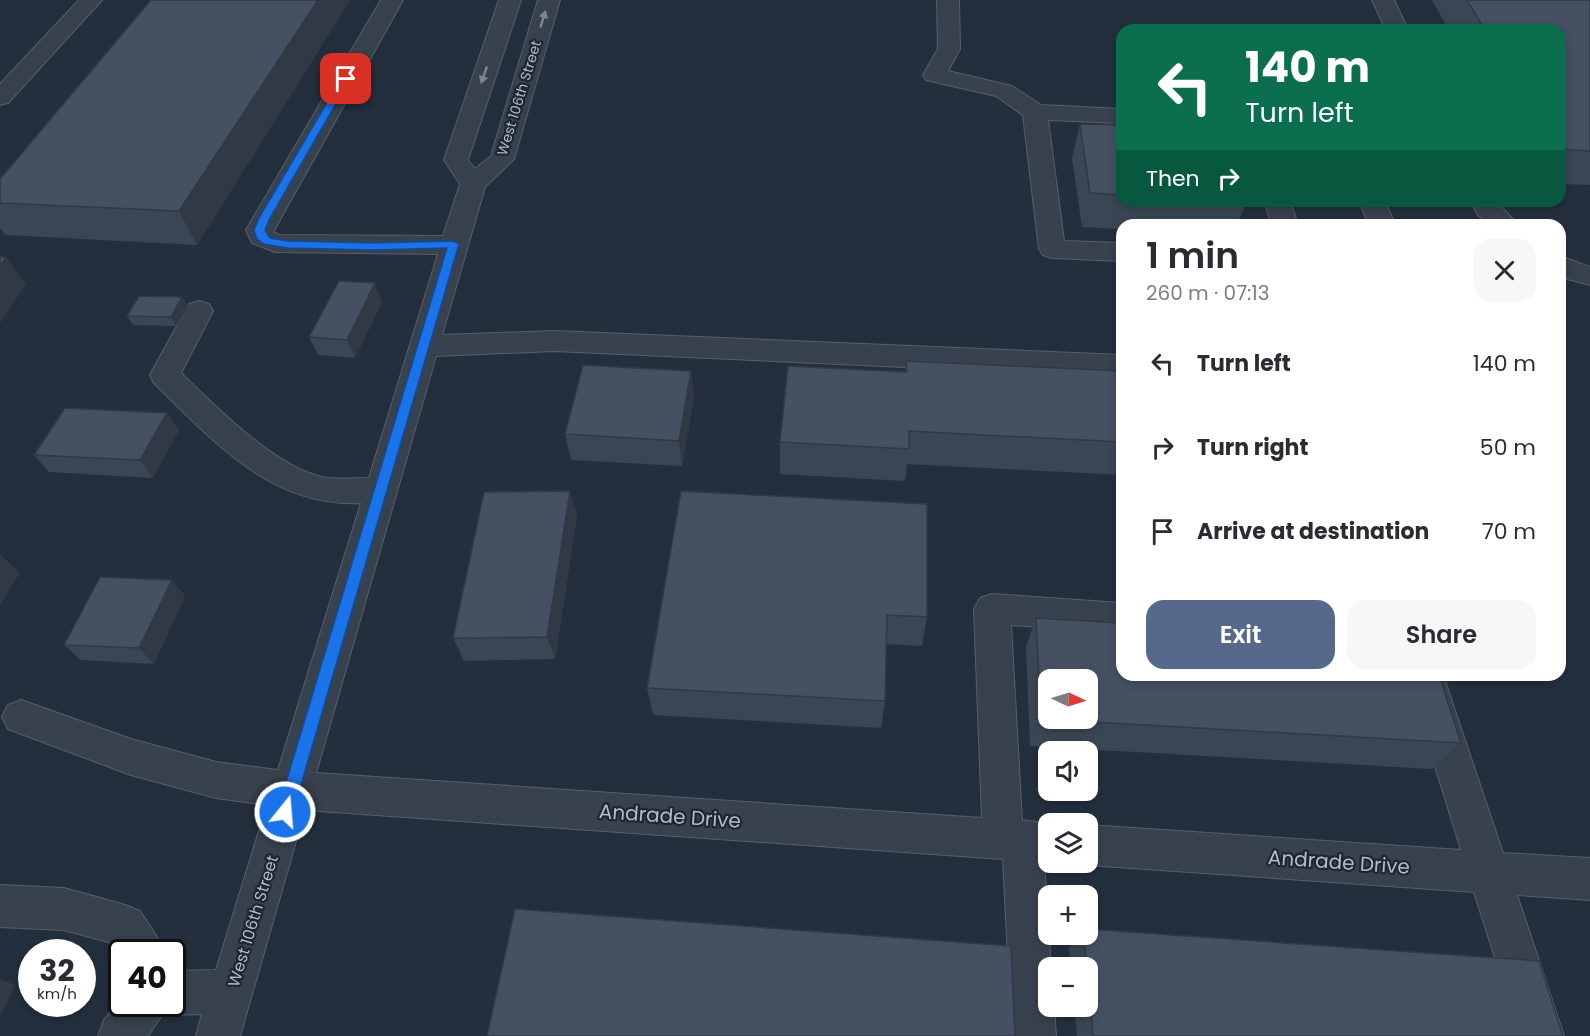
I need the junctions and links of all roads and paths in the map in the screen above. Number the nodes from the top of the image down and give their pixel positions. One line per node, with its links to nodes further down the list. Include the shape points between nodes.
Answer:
1 (91, 0): 8 (street)
2 (392, 0): 14 (street, via 259,230 267,241 282,244)
3 (510, 0): 11 (street, one-way to 11, via 456,160)
4 (549, 0): 11 (street, West 106th Street, one-way to 4, via 502,159)
5 (948, 0): 9 (street, via 949,49 934,75 1004,91)
6 (1383, 0): 7 (street)
7 (1395, 24)
8 (0, 98)
9 (1035, 112): 10 (street); 15 (street, via 1052,249)
10 (1116, 116)
11 (473, 184): 14 (street, West 106th Street)
12 (1486, 207): 13 (street)
13 (1498, 219)
14 (454, 244): 19 (street, West 106th Street)
15 (1116, 252)
16 (1566, 268): 17 (street)
17 (1590, 276)
18 (200, 311): 21 (street, via 165,375 232,439 300,483 324,490)
19 (422, 346): 20 (street, via 554,341); 21 (street, West 106th Street)
20 (1116, 366)
21 (379, 490): 25 (street, West 106th Street)
22 (1116, 618): 26 (street, via 993,609)
23 (1427, 681): 28 (street)
24 (21, 717): 25 (street, Andrade Drive, via 131,757 205,777)
25 (292, 789): 26 (street, Andrade Drive); 32 (street, West 106th Street)
26 (1024, 840): 37 (street)
27 (1098, 845): 28 (street, Andrade Drive)
28 (1490, 872): 29 (street, Andrade Drive); 38 (street)
29 (1590, 879)
30 (0, 906): 31 (street, via 64,909 124,926)
31 (132, 939)
32 (231, 992): 33 (street); 36 (street, West 106th Street)
33 (186, 993)
34 (135, 1017): 35 (street)
35 (120, 1036)
36 (218, 1036)
37 (1034, 1036)
38 (1542, 1036)

